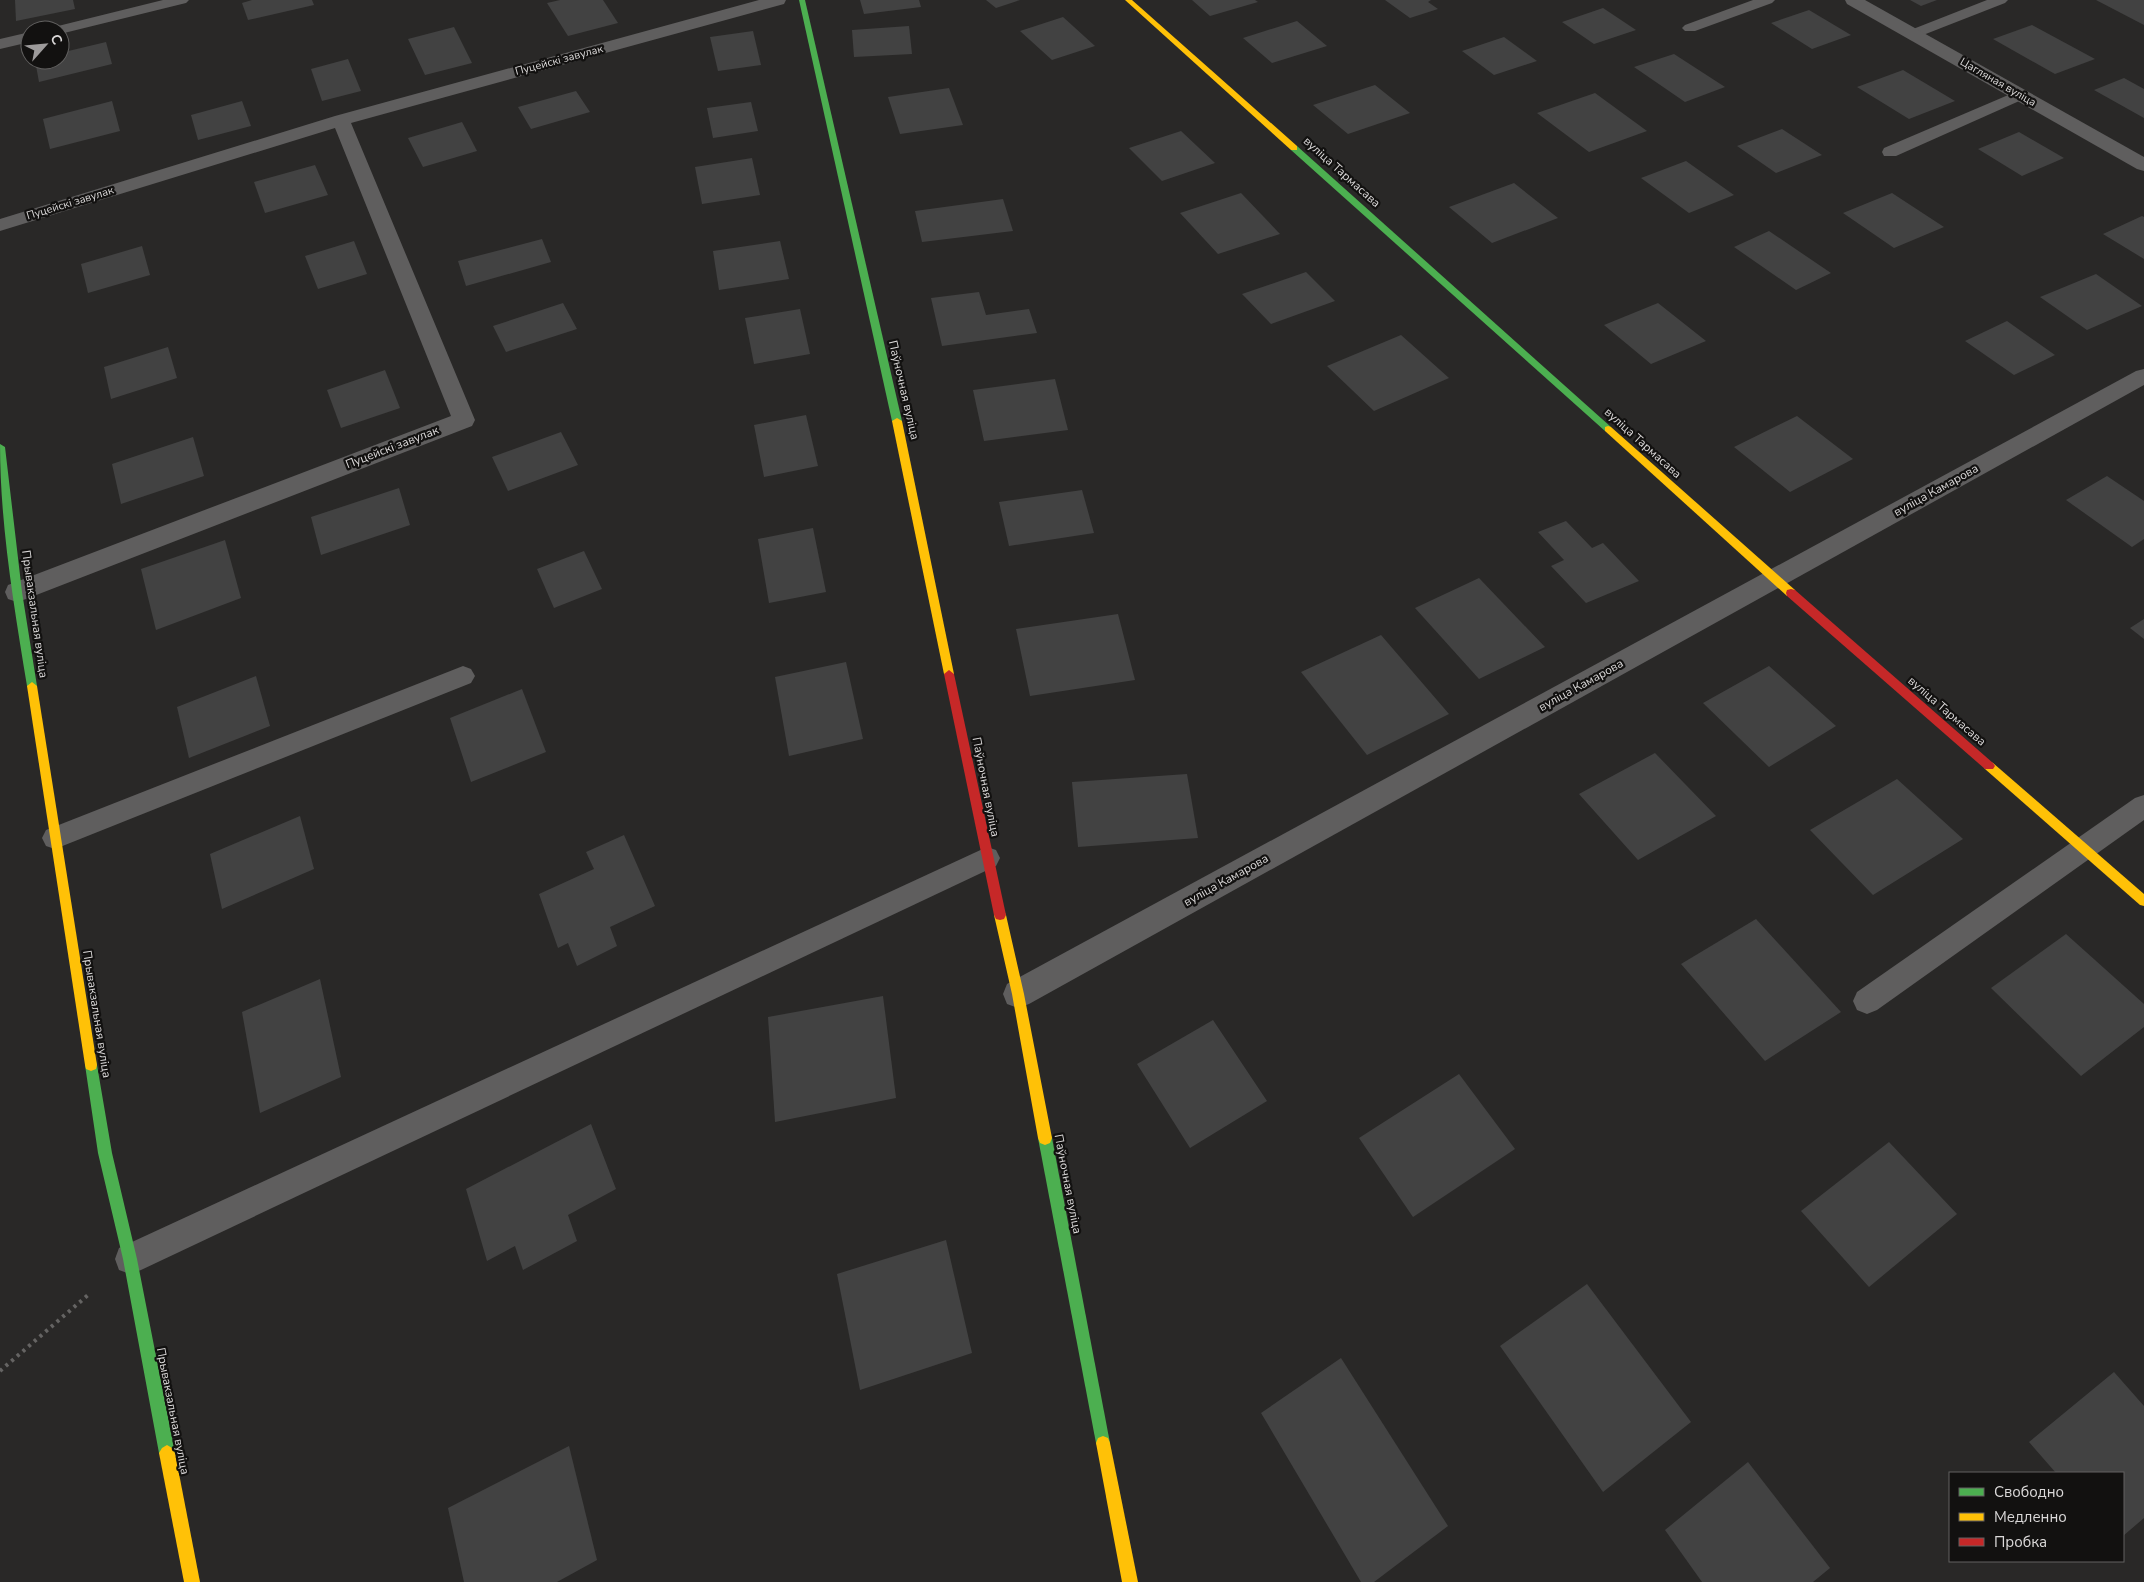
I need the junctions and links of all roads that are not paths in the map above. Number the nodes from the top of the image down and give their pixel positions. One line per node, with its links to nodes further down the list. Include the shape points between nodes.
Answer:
1 (181, 0): 8 (lane)
2 (778, 0): 14 (street, Пуцейскі завулак)
3 (802, 0): 26 (street, Паўночная вуліца, via 907,467)
4 (1128, 0): 20 (street, вуліца Тармасава)
5 (1767, 0): 9 (lane)
6 (1853, 0): 10 (street, Цагляная вуліца)
7 (2000, 0): 10 (lane)
8 (70, 27)
9 (1690, 28)
10 (1913, 34): 13 (street, Цагляная вуліца)
11 (20, 39): 12 (lane)
12 (0, 44)
13 (2020, 94): 15 (lane); 16 (street, Цагляная вуліца)
14 (341, 120): 17 (street, Пуцейскі завулак); 21 (street, Пуцейскі завулак, via 464,420)
15 (1890, 152)
16 (2144, 165)
17 (0, 225)
18 (2144, 376): 20 (street, вуліца Камарова)
19 (0, 447): 21 (street, Прывакзальная вуліца)
20 (1775, 579): 25 (street, вуліца Тармасава); 28 (street, вуліца Камарова)
21 (17, 592): 24 (street, Прывакзальная вуліца)
22 (463, 676): 24 (lane)
23 (2144, 806): 25 (lane)
24 (55, 838): 30 (street, Прывакзальная вуліца, via 105,1153)
25 (2084, 849): 27 (street, вуліца Тармасава); 29 (lane)
26 (987, 858): 28 (street, Паўночная вуліца); 30 (lane)
27 (2144, 901)
28 (1018, 994): 32 (street, Паўночная вуліца)
29 (1867, 1001)
30 (130, 1259): 31 (street, Прывакзальная вуліца)
31 (192, 1582)
32 (1130, 1582)

